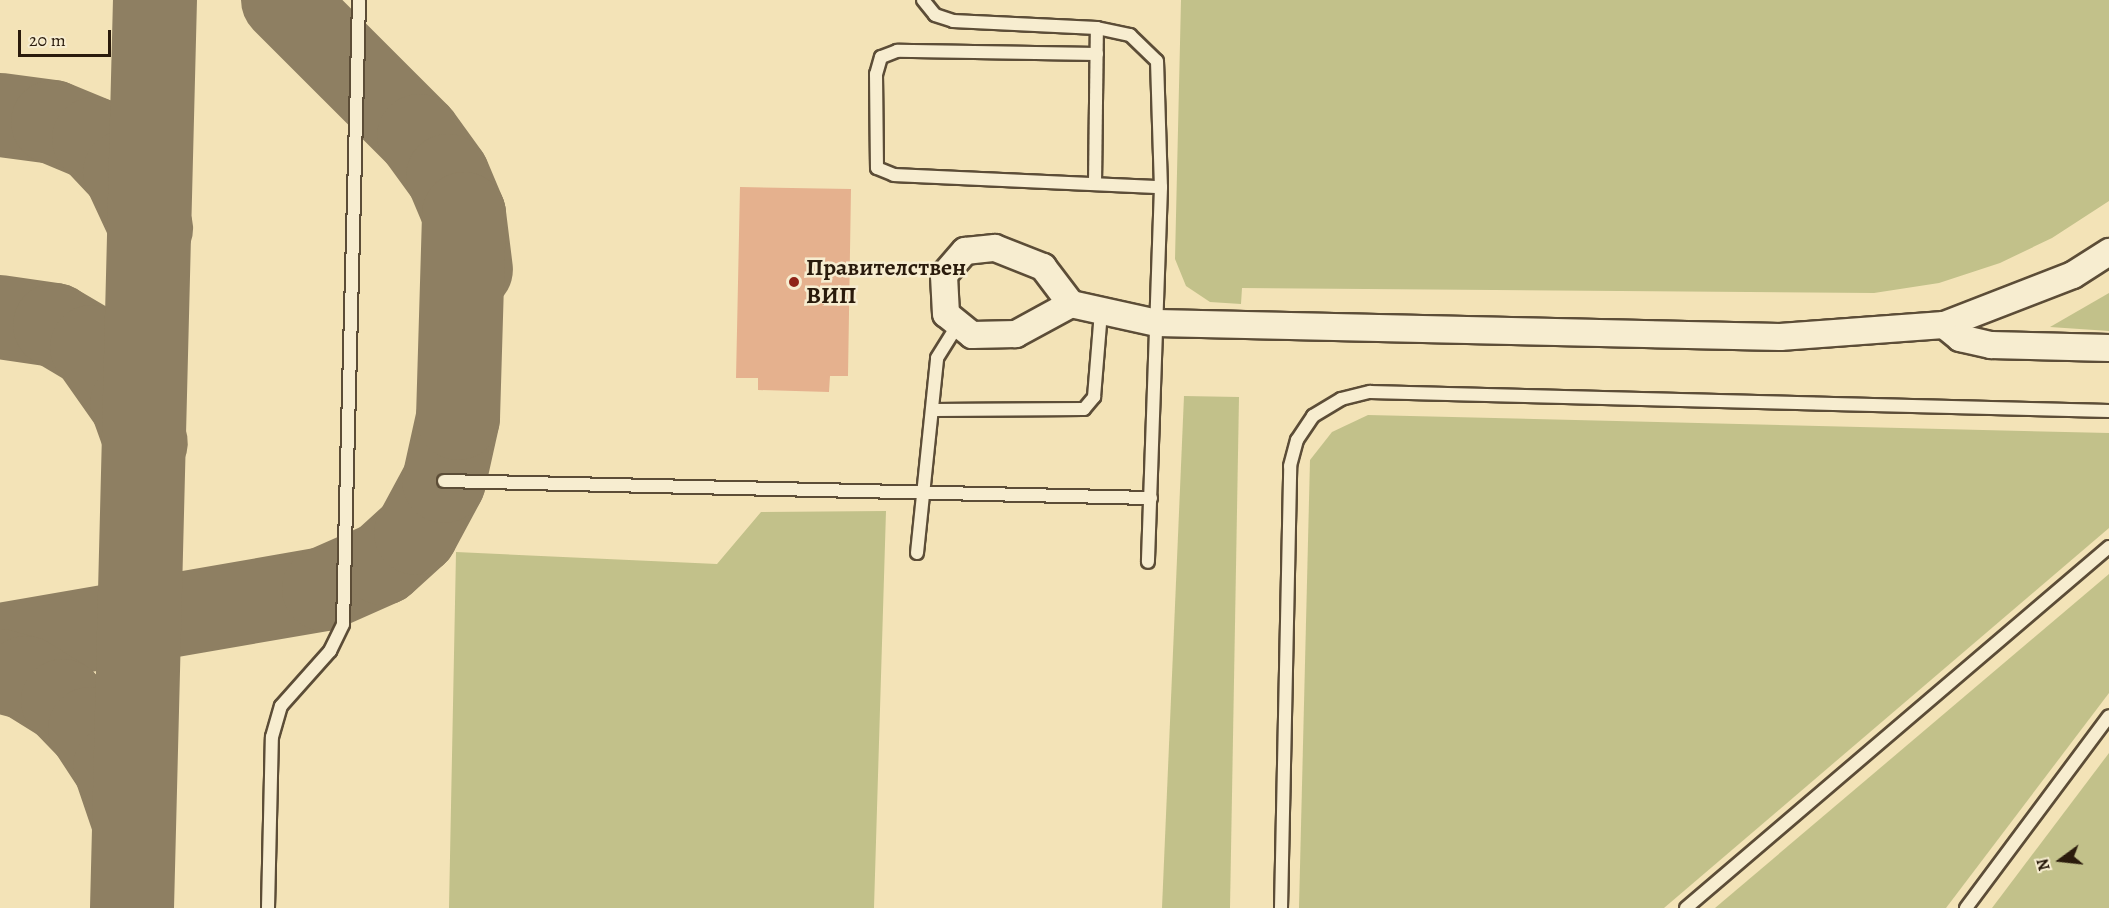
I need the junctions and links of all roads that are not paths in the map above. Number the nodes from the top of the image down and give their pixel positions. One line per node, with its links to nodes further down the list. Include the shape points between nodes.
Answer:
1 (359, 0): 23 (lane, via 343,624 330,651 281,706 272,737)
2 (923, 0): 3 (lane, via 934,15 953,21)
3 (1097, 28): 4 (lane); 6 (lane, via 1130,35 1157,61)
4 (1097, 54): 5 (lane); 5 (lane, via 897,51 881,57 873,151 877,168 894,175)
5 (1095, 184): 6 (lane)
6 (1161, 187): 10 (lane)
7 (2109, 252): 11 (street, via 2073,276)
8 (1071, 304): 9 (street); 12 (street, via 1016,334 992,338); 12 (street, via 1042,267 1022,254 978,248 952,260 944,275 946,314)
9 (1101, 310): 10 (street); 14 (lane, via 1094,397 1084,409)
10 (1157, 323): 11 (street, via 1780,337); 18 (lane)
11 (1944, 325): 13 (street, via 1960,338 1991,345)
12 (957, 326): 14 (lane, via 938,358)
13 (2109, 348)
14 (934, 410): 17 (lane)
15 (2109, 411): 24 (lane, via 1370,392 1341,399 1313,416 1297,440 1290,466)
16 (444, 481): 17 (lane)
17 (927, 490): 18 (lane); 20 (lane)
18 (1151, 498): 21 (lane)
19 (2109, 548): 25 (lane)
20 (917, 553)
21 (1148, 562)
22 (2109, 716): 26 (lane)
23 (268, 908)
24 (1281, 908)
25 (1686, 908)
26 (1966, 908)

